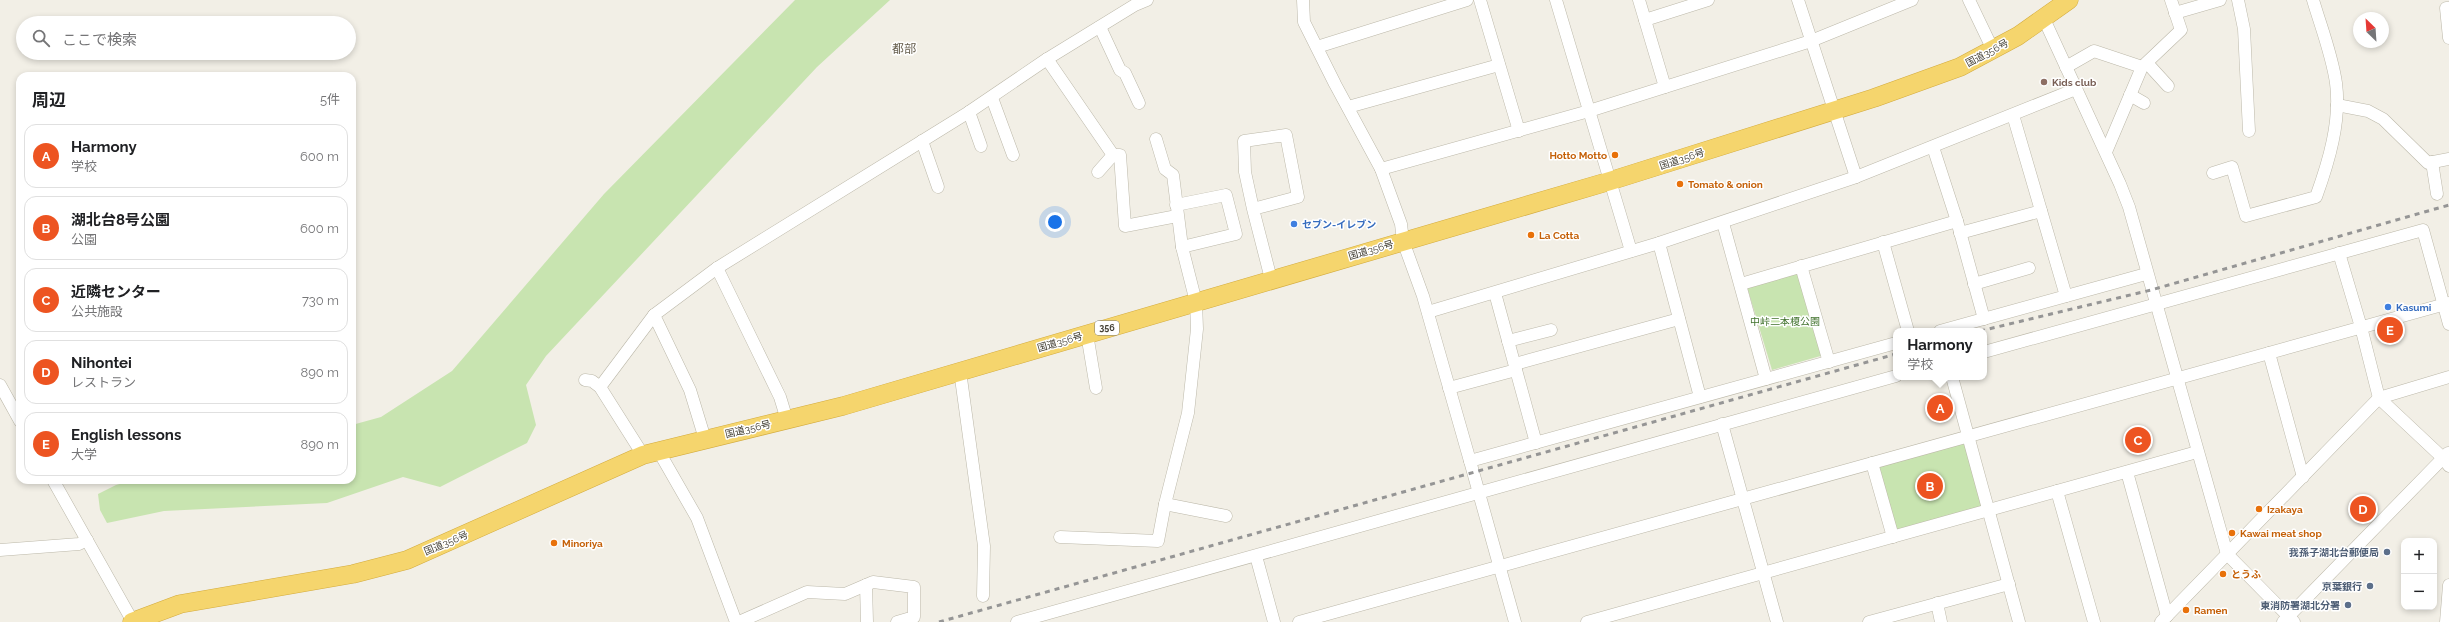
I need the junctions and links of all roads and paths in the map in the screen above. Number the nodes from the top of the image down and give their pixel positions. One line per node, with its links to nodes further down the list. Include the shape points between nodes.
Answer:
1 (1147, 0): 21 (street)
2 (1303, 0): 24 (street, via 1304,22)
3 (1467, 0): 16 (street)
4 (1480, 0): 27 (street)
5 (1556, 0): 39 (street)
6 (1640, 0): 20 (street)
7 (1708, 0): 20 (street)
8 (1798, 0): 23 (street)
9 (1912, 0): 23 (street)
10 (1969, 0): 25 (street)
11 (2069, 0): 19 (highway, 国道356号 / 356)
12 (2171, 0): 18 (street)
13 (2220, 0): 18 (street)
14 (2238, 0): 44 (street, via 2244,30)
15 (2313, 0): 37 (street, via 2336,82)
16 (1443, 3): 24 (street)
17 (2449, 8): 22 (street, via 2446,8)
18 (2176, 13): 28 (street, via 2181,30)
19 (2044, 19): 25 (highway, 国道356号 / 356); 29 (street)
20 (1645, 20): 31 (street)
21 (1100, 27): 26 (street); 35 (street)
22 (2449, 38)
23 (1810, 41): 31 (street); 40 (street)
24 (1317, 47): 38 (street)
25 (1993, 50): 40 (highway, 国道356号 / 356, via 1960,67 1911,86)
26 (1047, 59): 34 (street); 51 (street)
27 (1499, 65): 38 (street); 43 (street)
28 (2144, 65): 29 (street, via 2094,51); 30 (street); 33 (street)
29 (2066, 67): 32 (street)
30 (2168, 86)
31 (1665, 87): 39 (street)
32 (2076, 89): 42 (street); 49 (street)
33 (2130, 95): 36 (street); 49 (street)
34 (992, 98): 41 (street); 50 (street)
35 (1139, 103)
36 (2144, 103)
37 (2337, 105): 53 (street, via 2368,111 2383,119 2428,163); 56 (street, via 2328,164 2316,197 2246,216 2232,167)
38 (1348, 107): 54 (street)
39 (1589, 111): 43 (street); 58 (street)
40 (1834, 111): 57 (street); 58 (highway, 国道356号 / 356)
41 (969, 112): 46 (street); 47 (street)
42 (2013, 115): 48 (street); 63 (street)
43 (1519, 131): 54 (street)
44 (2249, 131)
45 (1156, 138): 62 (street, via 1165,169 1173,175)
46 (922, 142): 59 (street); 73 (street)
47 (981, 146)
48 (1933, 147): 57 (street); 65 (street)
49 (2106, 152): 75 (street, via 2128,207)
50 (1013, 155)
51 (1113, 155): 55 (street); 62 (street, via 1120,156 1125,226)
52 (2449, 159): 53 (street)
53 (2432, 162): 60 (street)
54 (1381, 169): 66 (street, via 1401,224)
55 (1098, 172)
56 (2213, 173)
57 (1856, 177): 64 (street)
58 (1610, 182): 66 (highway, 国道356号 / 356); 70 (street)
59 (938, 187)
60 (2437, 194)
61 (1253, 209): 61 (street, via 1245,172 1244,141 1286,135 1298,197); 76 (street)
62 (1177, 211): 69 (street); 69 (street, via 1226,195 1236,234)
63 (2041, 211): 65 (street); 80 (street)
64 (1722, 223): 68 (street); 77 (street)
65 (1959, 227): 67 (street); 78 (street)
66 (1403, 241): 76 (highway, 国道356号 / 356); 84 (street)
67 (1883, 242): 72 (street); 90 (street)
68 (1659, 243): 70 (street); 86 (street)
69 (1182, 247): 81 (street)
70 (1631, 251): 79 (street)
71 (2339, 253): 82 (street, via 2423,230); 83 (street); 89 (street)
72 (1801, 266): 77 (street); 98 (street)
73 (716, 268): 85 (street); 114 (street, via 780,397)
74 (2029, 268): 78 (street)
75 (2146, 274): 80 (street); 83 (street)
76 (1271, 279): 81 (highway, 国道356号 / 356)
77 (1741, 284): 104 (street)
78 (1974, 284): 87 (street)
79 (1495, 292): 84 (street); 94 (street)
80 (2066, 296): 87 (street)
81 (1196, 302): 93 (highway, 国道356号 / 356); 130 (street, via 1197,329 1188,413)
82 (2447, 304): 88 (street); 89 (street)
83 (2155, 305): 96 (street); 103 (street)
84 (1428, 312): 110 (street)
85 (654, 315): 108 (street); 117 (street, via 690,390)
86 (1679, 319): 99 (street); 111 (street)
87 (1984, 319): 91 (street)
88 (2449, 324)
89 (2361, 327): 97 (street); 112 (street)
90 (1907, 328)
91 (1951, 328)
92 (1551, 330): 94 (street)
93 (1087, 334): 100 (highway, 国道356号 / 356); 109 (street)
94 (1508, 341): 99 (street)
95 (1893, 344): 98 (street)
96 (1987, 351)
97 (2269, 353): 103 (street); 125 (street)
98 (1829, 362): 104 (street)
99 (1515, 367): 110 (street); 118 (street)
100 (960, 371): 114 (highway, 国道356号 / 356); 144 (street, via 984,546)
101 (1893, 377): 115 (street)
102 (2449, 377): 112 (street)
103 (2177, 378): 116 (street); 120 (street)
104 (1766, 379): 111 (street)
105 (585, 380): 108 (street, via 592,381)
106 (1953, 380): 116 (street)
107 (0, 385): 113 (street)
108 (600, 387): 119 (street)
109 (1096, 388)
110 (1449, 388): 122 (street)
111 (1700, 397): 118 (street)
112 (2379, 398): 121 (street); 125 (street)
113 (16, 414)
114 (787, 420): 117 (highway, 国道356号 / 356)
115 (1722, 424): 128 (street); 129 (street)
116 (1968, 436): 123 (street); 131 (street)
117 (705, 439): 119 (highway, 国道356号 / 356)
118 (1536, 443): 122 (street)
119 (651, 452): 148 (highway, 国道356号 / 356, via 406,560 353,574 180,604); 149 (street, via 697,518)
120 (2197, 452): 124 (street); 137 (street)
121 (2447, 459): 147 (street)
122 (1470, 461): 128 (street)
123 (1872, 463): 129 (street); 134 (street)
124 (2127, 472): 127 (street); 146 (street)
125 (2303, 477): 137 (street)
126 (55, 484): 135 (street)
127 (2057, 491): 131 (street); 162 (street)
128 (1479, 492): 138 (street); 139 (street)
129 (1742, 499): 139 (street); 140 (street)
130 (1165, 504): 132 (street); 133 (street, via 1158,541)
131 (1988, 510): 134 (street); 141 (street)
132 (1226, 516)
133 (1060, 537)
134 (1893, 537): 140 (street)
135 (87, 540): 136 (street, via 79,544); 148 (street)
136 (0, 550)
137 (2226, 554): 146 (street); 147 (street)
138 (1256, 556): 153 (street); 154 (street)
139 (1499, 566): 155 (street); 156 (street)
140 (1763, 573): 157 (street); 158 (street)
141 (2009, 584): 145 (street); 161 (street)
142 (866, 585): 150 (street, via 845,594 807,592); 151 (street); 152 (street, via 873,582 914,588 914,617)
143 (2449, 585): 163 (street)
144 (983, 596)
145 (1936, 603): 159 (street); 160 (street)
146 (2164, 619)
147 (2289, 620)
148 (133, 622)
149 (736, 622)
150 (739, 622)
151 (867, 622)
152 (896, 622)
153 (1017, 622)
154 (1274, 622)
155 (1299, 622)
156 (1515, 622)
157 (1587, 622)
158 (1777, 622)
159 (1869, 622)
160 (1942, 622)
161 (2019, 622)
162 (2094, 622)
163 (2446, 622)

